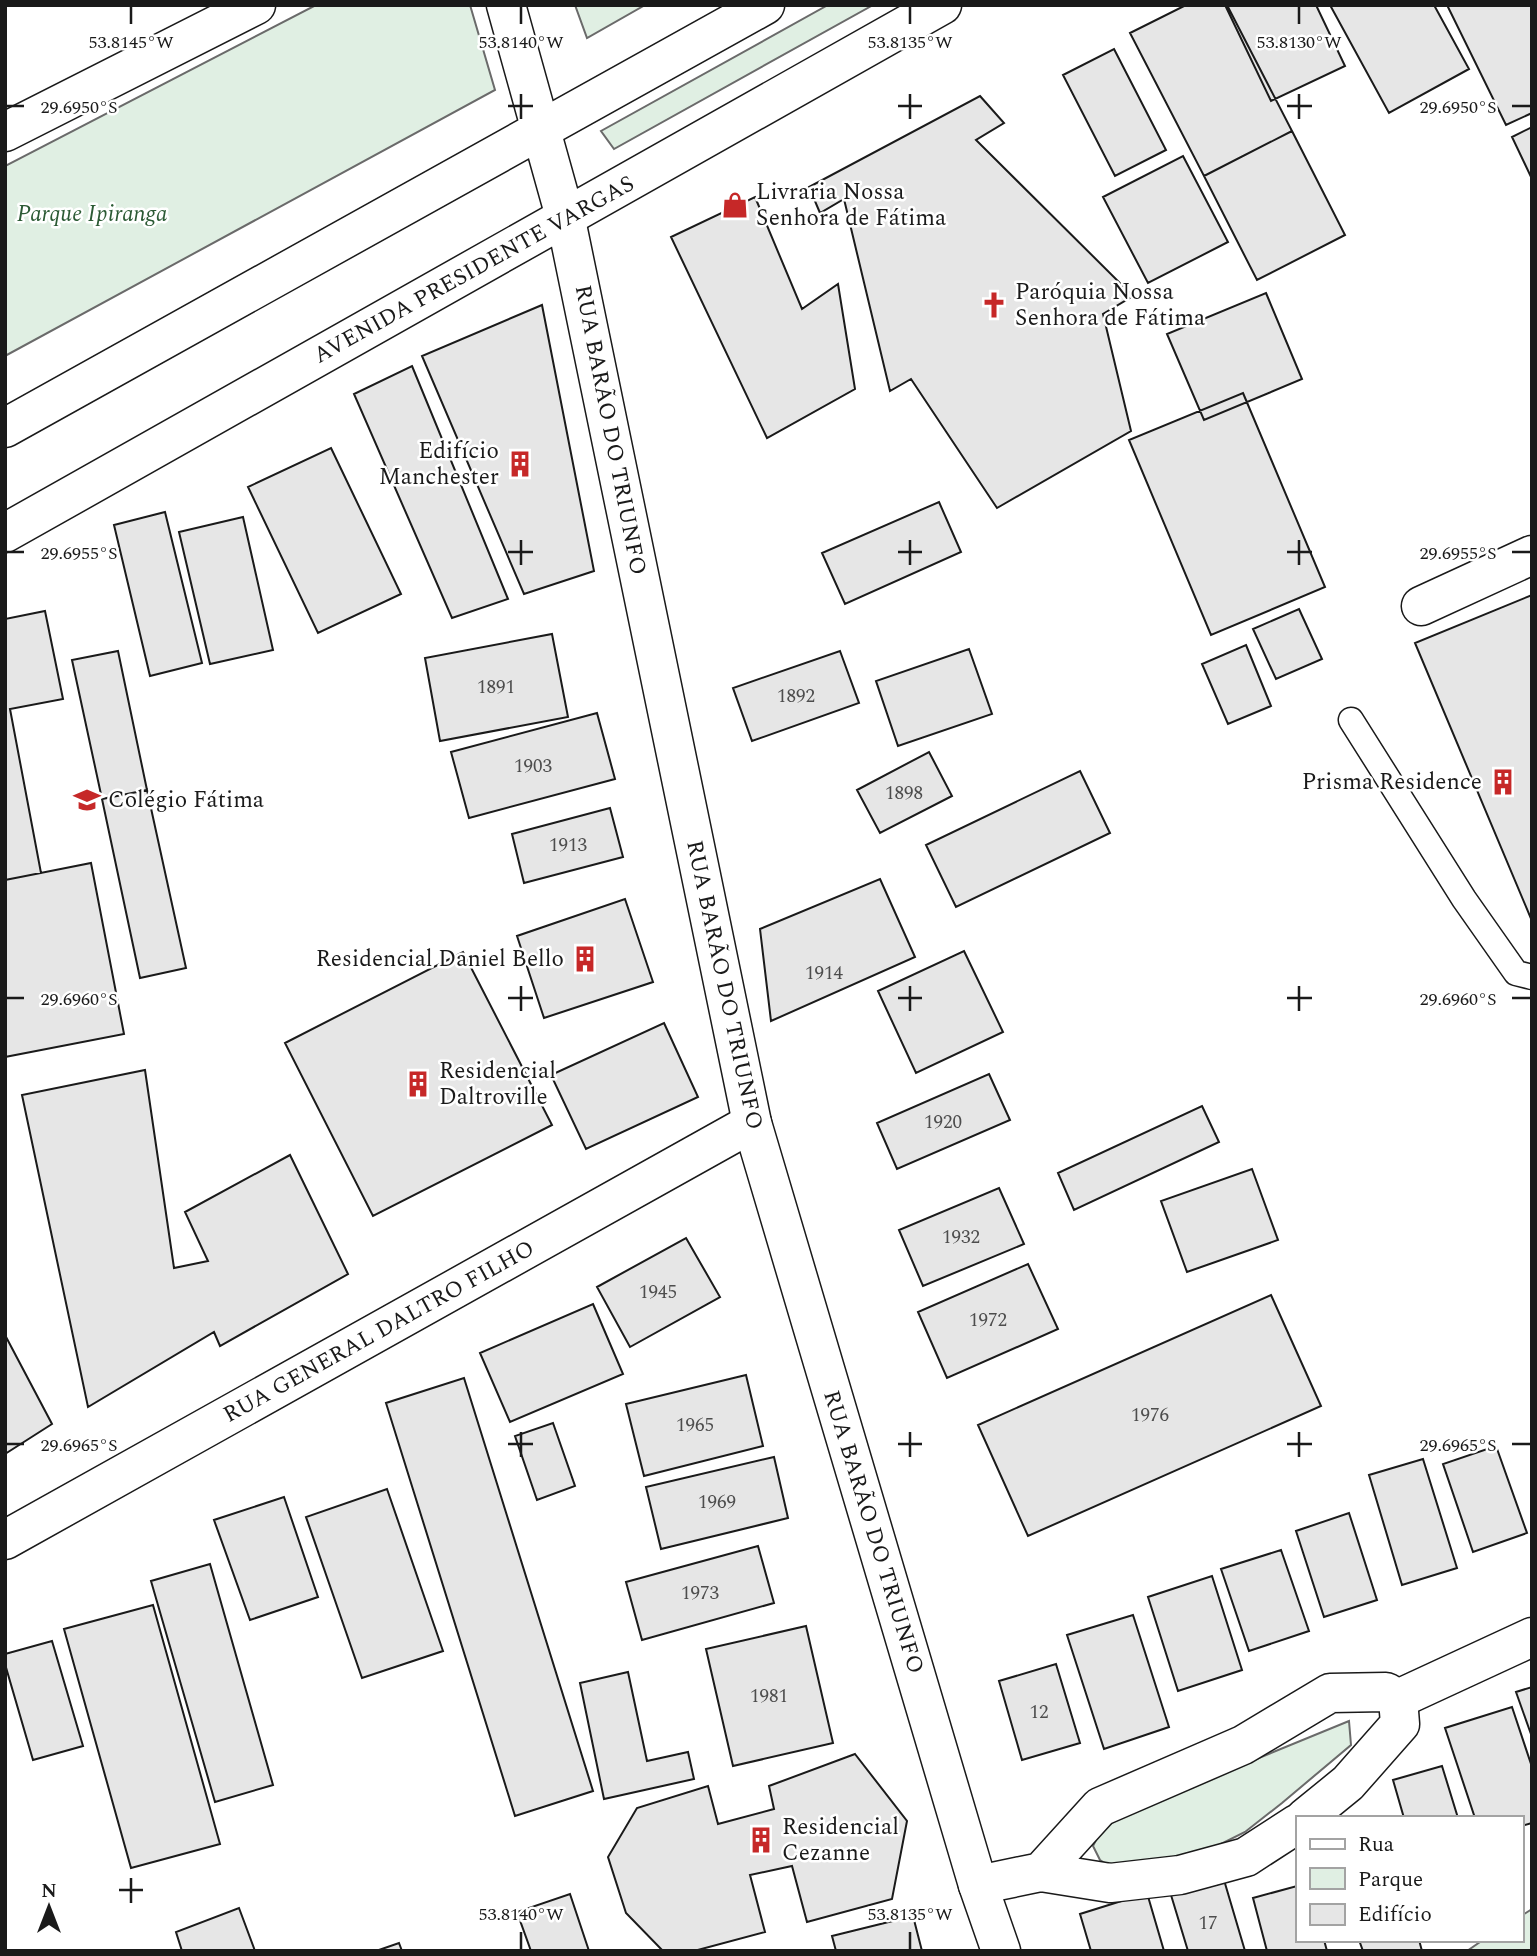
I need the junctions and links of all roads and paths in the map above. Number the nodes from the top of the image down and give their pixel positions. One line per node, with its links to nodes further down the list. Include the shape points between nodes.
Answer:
1 (257, 5): 6 (street)
2 (506, 5): 5 (street, RUA BARÃO DO TRIUNFO)
3 (765, 5): 5 (street)
4 (942, 5): 7 (street, AVENIDA PRESIDENTE VARGAS)
5 (541, 131): 7 (street, RUA BARÃO DO TRIUNFO); 8 (street)
6 (5, 132)
7 (566, 220): 9 (street, AVENIDA PRESIDENTE VARGAS); 14 (street, RUA BARÃO DO TRIUNFO)
8 (5, 428)
9 (5, 533)
10 (1532, 555): 11 (street)
11 (1421, 606)
12 (1351, 720): 13 (lane, via 1493,942 1516,974)
13 (1532, 977)
14 (752, 1123): 15 (street, RUA GENERAL DALTRO FILHO); 21 (street, RUA BARÃO DO TRIUNFO)
15 (5, 1540)
16 (1532, 1637): 17 (street)
17 (1398, 1699): 18 (street, via 1400,1724 1348,1783); 20 (street, via 1386,1692 1330,1693 1243,1745 1100,1807)
18 (1307, 1816)
19 (1296, 1825): 20 (street, via 1246,1857 1180,1875 1110,1883)
20 (1041, 1872): 21 (street)
21 (978, 1885): 22 (street, RUA BARÃO DO TRIUNFO)
22 (1001, 1951)

